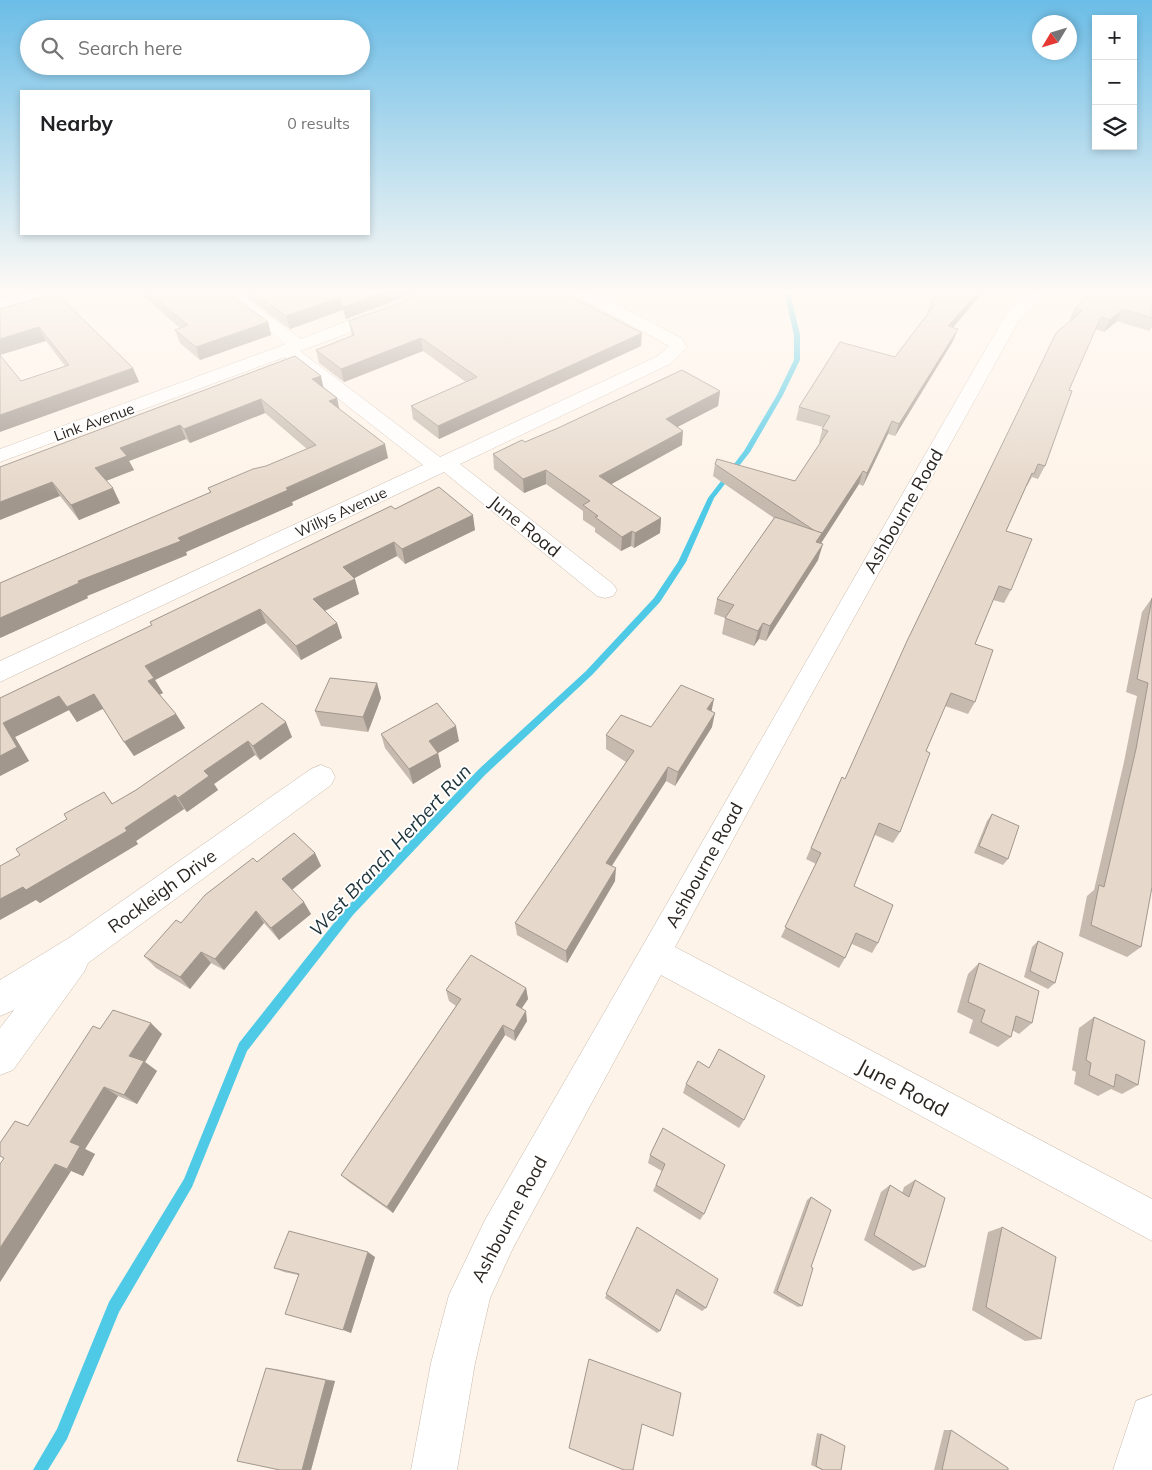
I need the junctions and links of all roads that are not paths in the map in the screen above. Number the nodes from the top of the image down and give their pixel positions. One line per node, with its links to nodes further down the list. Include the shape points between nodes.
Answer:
1 (265, 359): 5 (street, Link Avenue)
2 (308, 359): 6 (street, June Road)
3 (666, 359): 6 (street, Willys Avenue)
4 (989, 359): 11 (street, Ashbourne Road)
5 (0, 456)
6 (442, 464): 7 (street, June Road); 8 (street, Willys Avenue)
7 (605, 590)
8 (0, 672)
9 (321, 777): 10 (street, Rockleigh Drive)
10 (81, 950): 12 (street, Rockleigh Drive); 13 (street)
11 (655, 954): 14 (street, June Road); 16 (street, Ashbourne Road, via 499,1234 470,1294 453,1363)
12 (0, 999)
13 (0, 1057)
14 (1152, 1221)
15 (1152, 1417): 17 (street)
16 (434, 1470)
17 (1136, 1470)

